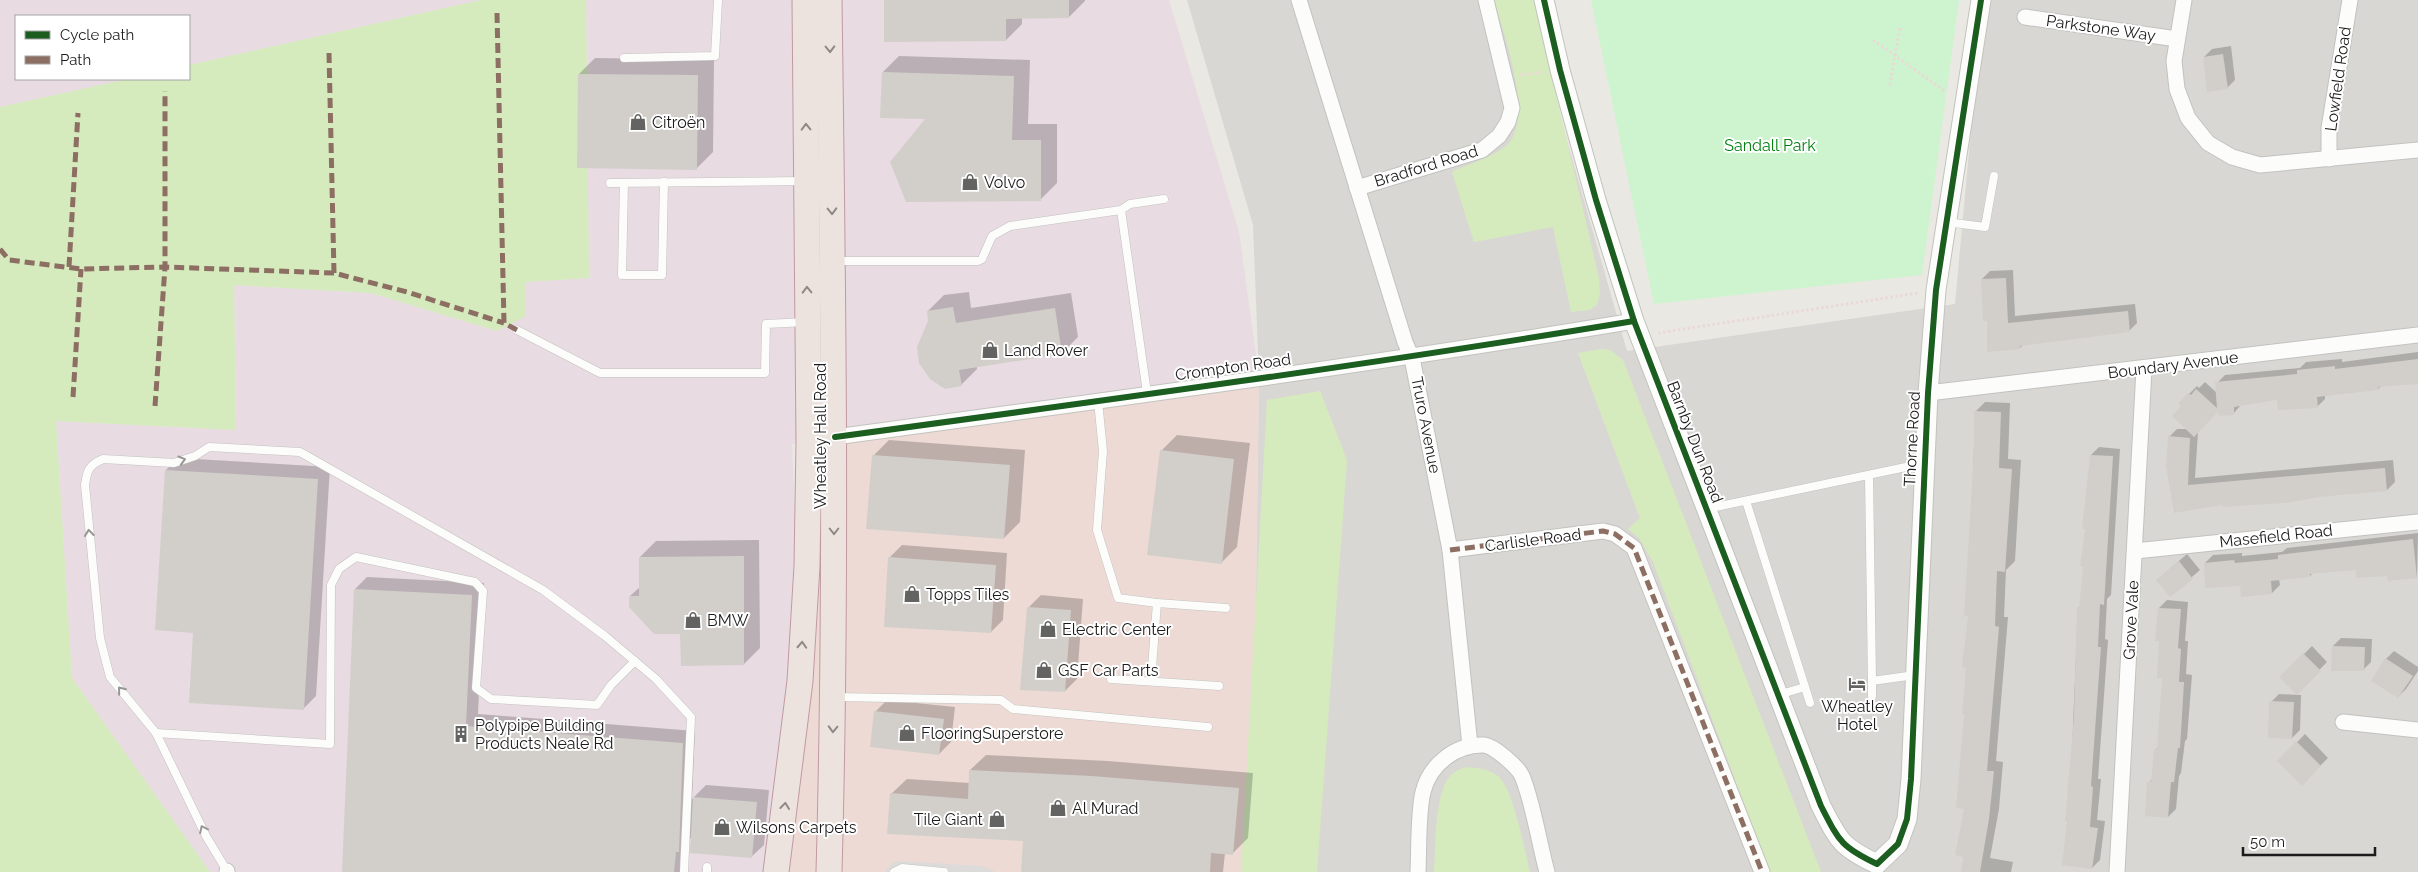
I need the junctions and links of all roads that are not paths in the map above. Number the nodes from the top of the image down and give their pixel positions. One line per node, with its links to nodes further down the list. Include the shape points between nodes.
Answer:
1 (718, 0): 12 (lane, via 715,56)
2 (805, 0): 16 (highway, Wheatley Hall Road, one-way to 2)
3 (829, 0): 24 (highway, Wheatley Hall Road, one-way to 24)
4 (1299, 0): 20 (street, Truro Avenue)
5 (1486, 0): 20 (street, Bradford Road, via 1512,108 1499,136 1482,150)
6 (1544, 0): 26 (street, Barnby Dun Road, via 1596,200)
7 (1981, 0): 23 (street, Thorne Road)
8 (2184, 0): 11 (street)
9 (2350, 0): 14 (street, Lowfield Road, via 2329,128)
10 (2024, 17): 11 (street, Parkstone Way)
11 (2177, 39): 14 (street, via 2174,61 2177,88 2188,118 2208,143 2232,157 2260,165)
12 (624, 58)
13 (2418, 150): 14 (street)
14 (2329, 158)
15 (1994, 176): 23 (lane, via 1985,227)
16 (806, 181): 17 (lane); 25 (highway, Wheatley Hall Road, one-way to 16)
17 (664, 182): 19 (lane); 19 (lane, via 662,275 622,275)
18 (610, 183): 19 (lane)
19 (624, 183)
20 (1357, 188): 29 (street, Truro Avenue)
21 (1164, 199): 22 (lane, via 1130,204)
22 (1121, 210): 24 (lane, via 1010,226 992,236 978,262); 31 (lane)
23 (1946, 222): 32 (street, Thorne Road, via 1936,290)
24 (832, 261): 34 (highway, Wheatley Hall Road)
25 (808, 322): 27 (lane, via 766,324 765,374 600,373); 63 (highway, Wheatley Hall Road, one-way to 25, via 801,662 807,556)
26 (1637, 328): 29 (street, Crompton Road); 38 (street, Barnby Dun Road)
27 (517, 330)
28 (2418, 335): 30 (street, Boundary Avenue)
29 (1412, 358): 31 (street, Crompton Road); 40 (street, Truro Avenue)
30 (2144, 369): 32 (street, Boundary Avenue); 41 (street, Grove Vale)
31 (1147, 393): 33 (street, Crompton Road)
32 (1928, 393): 35 (street, Thorne Road)
33 (1098, 402): 34 (street, Crompton Road); 42 (lane, via 1103,451 1099,536 1118,598)
34 (834, 437): 53 (highway, Wheatley Hall Road, one-way to 53)
35 (1924, 463): 36 (lane); 45 (street, Thorne Road)
36 (1869, 475): 37 (lane); 48 (lane)
37 (1746, 501): 38 (lane); 50 (lane)
38 (1706, 509): 51 (street, Barnby Dun Road)
39 (2418, 522): 41 (street, Masefield Road)
40 (1450, 550): 59 (street, Truro Avenue); 69 (street, Carlisle Road, via 1603,531 1616,534 1634,548)
41 (2134, 551): 70 (street, Grove Vale)
42 (1157, 603): 43 (lane); 47 (lane)
43 (1226, 608)
44 (635, 661): 58 (lane, via 611,684 597,705 491,699 476,688 483,591 475,582 356,557 339,569 330,585 330,744); 58 (lane, one-way to 44, via 110,677 100,638 85,484 86,472 92,464 103,459 174,463 209,447 300,452 543,590); 62 (lane, via 691,717)
45 (1915, 675): 48 (lane); 60 (street, Thorne Road, via 1907,818 1898,844)
46 (1111, 679): 47 (lane)
47 (1152, 680): 49 (lane)
48 (1872, 681): 52 (lane)
49 (1219, 686)
50 (1805, 687): 51 (lane); 54 (lane)
51 (1778, 695): 60 (street, Barnby Dun Road, via 1821,806 1837,836 1851,851)
52 (1872, 696)
53 (834, 697): 56 (lane, via 1001,700 1013,709); 64 (highway, Wheatley Hall Road, one-way to 64)
54 (1810, 703)
55 (2343, 722): 57 (street)
56 (1208, 727)
57 (2418, 730)
58 (156, 733): 61 (lane, one-way to 58)
59 (1470, 746): 67 (street, via 1448,754 1431,774 1423,792); 68 (street, via 1487,745 1508,760 1521,775)
60 (1877, 868)
61 (227, 872)
62 (684, 872)
63 (776, 872)
64 (829, 872)
65 (894, 872): 66 (lane, via 902,868)
66 (944, 872)
67 (1418, 872)
68 (1547, 872)
69 (1762, 872)
70 (2117, 872)

